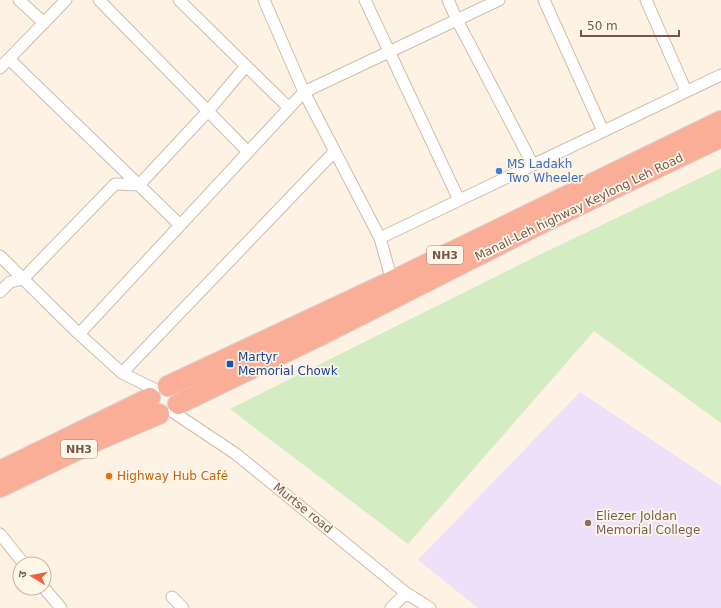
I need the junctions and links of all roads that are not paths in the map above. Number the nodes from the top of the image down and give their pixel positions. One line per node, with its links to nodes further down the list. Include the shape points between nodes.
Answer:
1 (18, 0): 12 (street)
2 (66, 0): 12 (street)
3 (99, 0): 21 (street)
4 (179, 0): 15 (street)
5 (264, 0): 19 (street)
6 (365, 0): 13 (street)
7 (448, 0): 11 (street)
8 (499, 0): 11 (street)
9 (544, 0): 23 (street)
10 (646, 0): 18 (street)
11 (456, 20): 13 (street); 27 (street)
12 (44, 23): 14 (street)
13 (390, 51): 19 (street); 29 (street)
14 (9, 59): 16 (street); 28 (street)
15 (246, 66): 20 (street); 21 (street)
16 (0, 68)
17 (721, 75): 18 (street)
18 (686, 91): 23 (street)
19 (304, 92): 20 (street); 25 (street)
20 (289, 108): 26 (street)
21 (208, 111): 26 (street); 28 (street)
22 (721, 122): 34 (highway, Manali-Leh highway Keylong Leh Road / NH3)
23 (603, 131): 27 (street)
24 (721, 137): 38 (highway, Manali-Leh highway Keylong Leh Road / NH3, via 546,221 319,336)
25 (335, 151): 31 (street); 37 (street)
26 (248, 152): 30 (street)
27 (533, 165): 29 (street)
28 (139, 185): 30 (street); 33 (street, via 115,184)
29 (459, 200): 31 (street)
30 (180, 225): 36 (street)
31 (380, 238): 34 (street)
32 (0, 256): 33 (street, Murtse road)
33 (24, 279): 35 (street, via 10,282); 36 (street, Murtse road)
34 (392, 281): 38 (highway, Manali-Leh highway Keylong Leh Road / NH3)
35 (0, 292)
36 (79, 334): 37 (street, Murtse road)
37 (122, 373): 38 (street, Murtse road)
38 (164, 400): 39 (highway, Manali-Leh highway Keylong Leh Road / NH3); 40 (highway, Manali-Leh highway Keylong Leh Road / NH3, via 98,440); 43 (street, Murtse road, via 236,454)
39 (0, 471)
40 (0, 487)
41 (0, 534): 42 (street)
42 (18, 556)
43 (406, 593): 48 (street); 49 (street, Murtse road)
44 (51, 596): 46 (street)
45 (172, 597): 47 (street)
46 (61, 608)
47 (184, 608)
48 (391, 608)
49 (430, 608)

